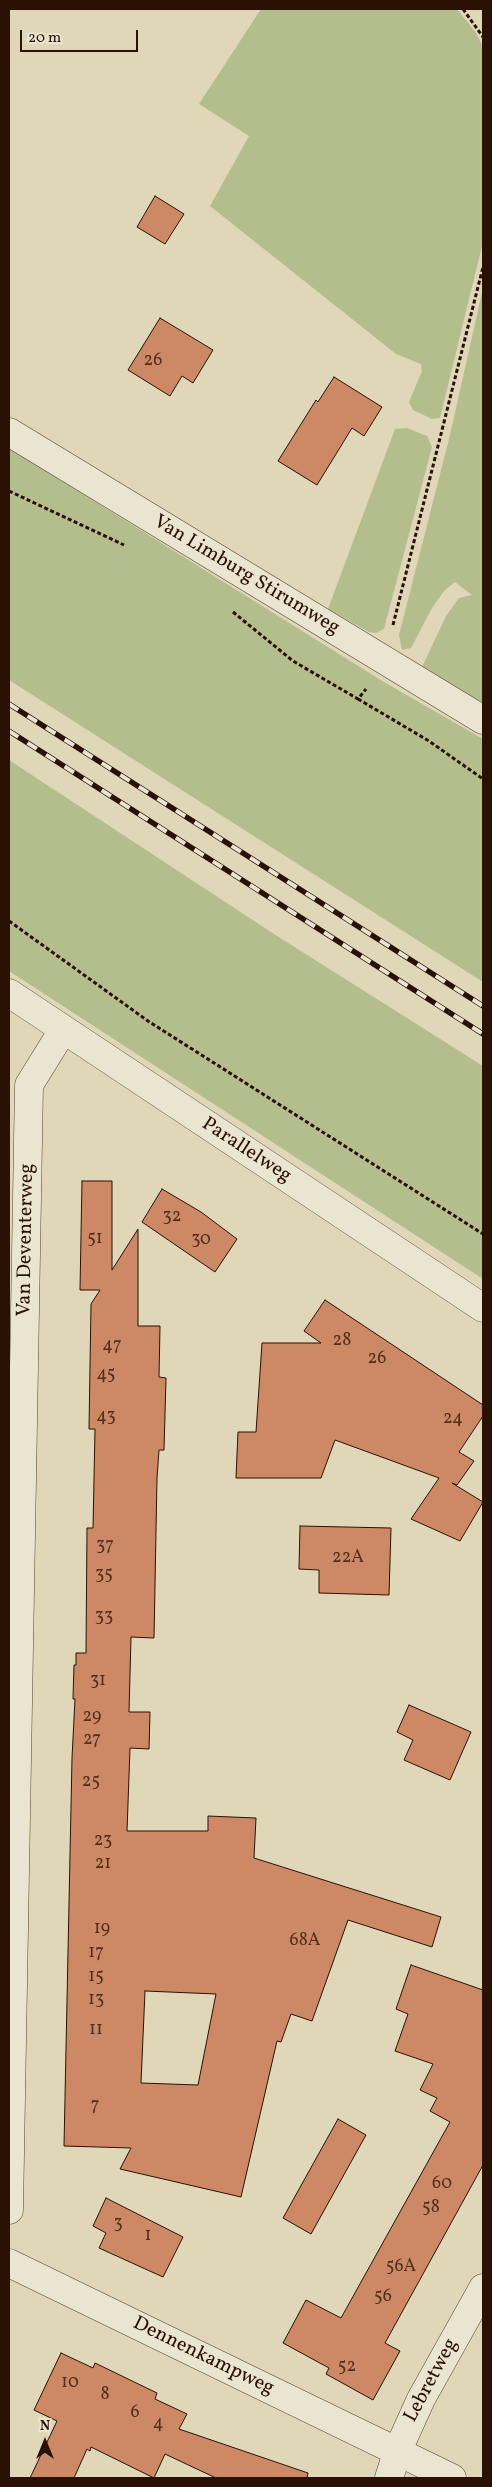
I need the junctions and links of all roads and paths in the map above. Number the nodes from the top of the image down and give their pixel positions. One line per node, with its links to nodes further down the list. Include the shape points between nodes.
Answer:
1 (463, 9): 2 (path)
2 (483, 37)
3 (483, 267): 8 (path)
4 (9, 432): 8 (street, Van Limburg Stirumweg)
5 (9, 491): 6 (path)
6 (127, 546)
7 (227, 607): 9 (path, via 293,661)
8 (386, 660): 9 (path); 10 (street, Van Limburg Stirumweg)
9 (358, 700): 11 (path, via 429,741)
10 (483, 720)
11 (483, 779)
12 (9, 921): 15 (path, via 148,1021)
13 (9, 993): 14 (street, Parallelweg)
14 (63, 1030): 16 (street, Parallelweg); 17 (street, Van Deventerweg, via 29,1085)
15 (483, 1234)
16 (483, 1308)
17 (9, 2210)
18 (9, 2263): 20 (street, Dennenkampweg)
19 (483, 2288): 20 (street, Lebretweg, via 421,2399)
20 (398, 2450): 21 (street, Lebretweg); 22 (street, Dennenkampweg)
21 (389, 2478)
22 (452, 2478)

